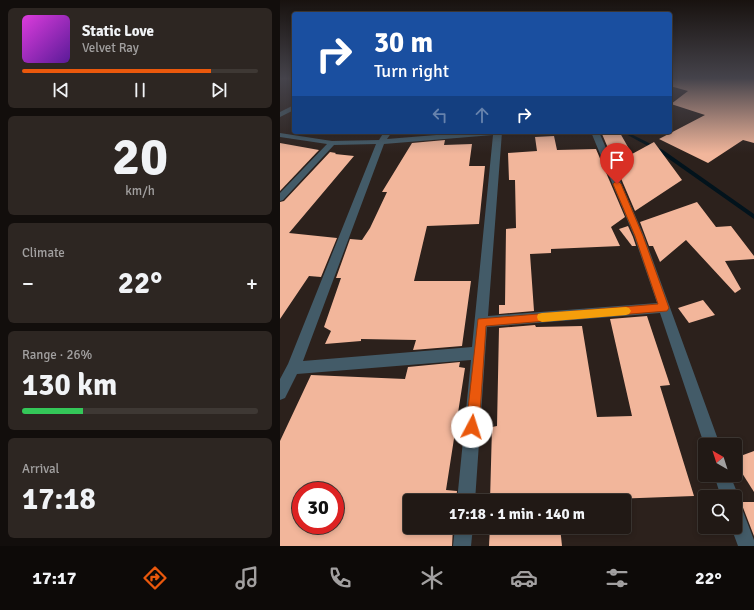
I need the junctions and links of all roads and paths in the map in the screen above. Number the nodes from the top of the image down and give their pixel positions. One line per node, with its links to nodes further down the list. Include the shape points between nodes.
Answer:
1 (292, 108): 2 (street)
2 (280, 115)
3 (387, 134): 9 (street)
4 (475, 134): 9 (street)
5 (498, 134): 12 (street)
6 (596, 134): 11 (street, via 639,236)
7 (280, 135): 8 (street)
8 (332, 142): 9 (street); 10 (street)
9 (381, 142): 14 (street)
10 (280, 198)
11 (664, 308): 12 (street); 16 (street)
12 (481, 322): 13 (street)
13 (479, 353): 14 (street); 17 (street)
14 (292, 368): 15 (street)
15 (280, 393)
16 (710, 438)
17 (467, 494)
18 (742, 532): 21 (street)
19 (463, 534): 20 (street)
20 (462, 546)
21 (747, 546)

